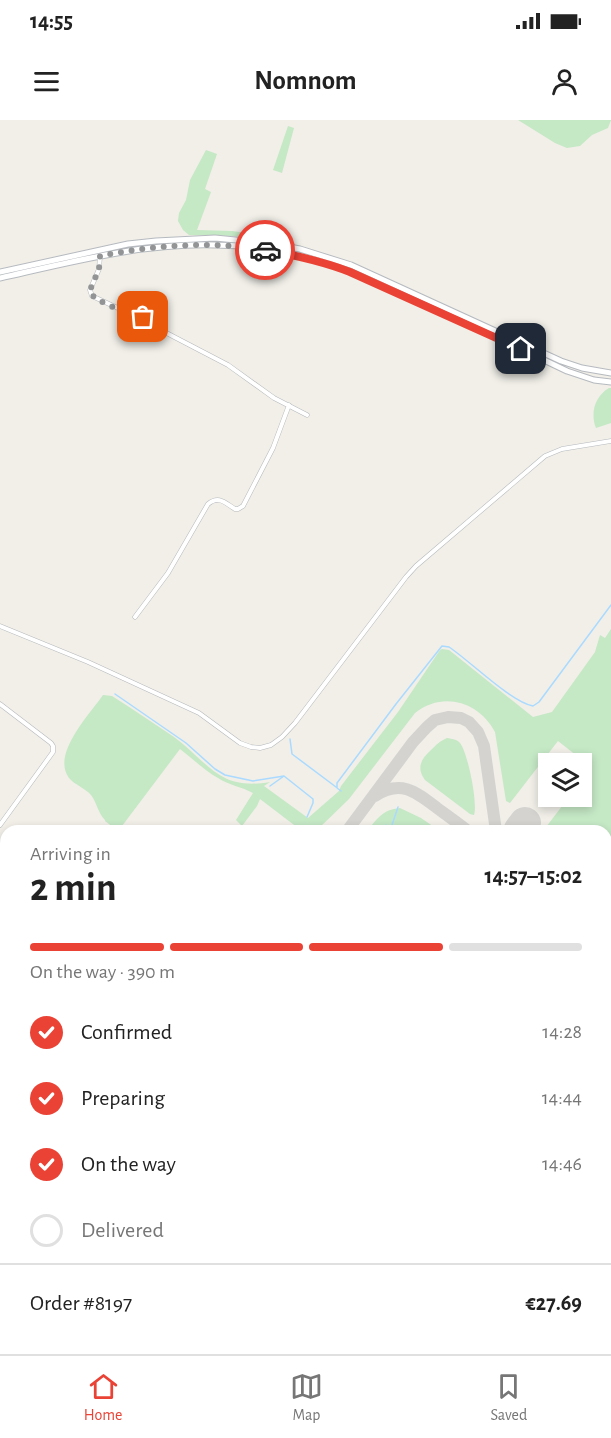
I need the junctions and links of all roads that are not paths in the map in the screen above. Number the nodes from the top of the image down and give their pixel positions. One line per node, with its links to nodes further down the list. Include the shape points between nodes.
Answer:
1 (100, 256): 3 (main road); 5 (main road, via 157,247 215,245 297,255 375,282 567,371); 6 (street, via 90,290 92,296 146,319)
2 (0, 272): 4 (main road, via 128,244 215,238 267,243 351,265 561,360)
3 (0, 278)
4 (611, 373)
5 (611, 382)
6 (289, 405): 7 (street); 9 (street, via 273,448 243,506 235,508 219,500 208,504 168,573)
7 (308, 415)
8 (611, 441): 10 (street, via 562,449 545,456 417,566 295,723 268,746 244,745 199,713)
9 (135, 617)
10 (0, 626)
11 (0, 704): 12 (street, via 51,743 53,749)
12 (0, 825)

